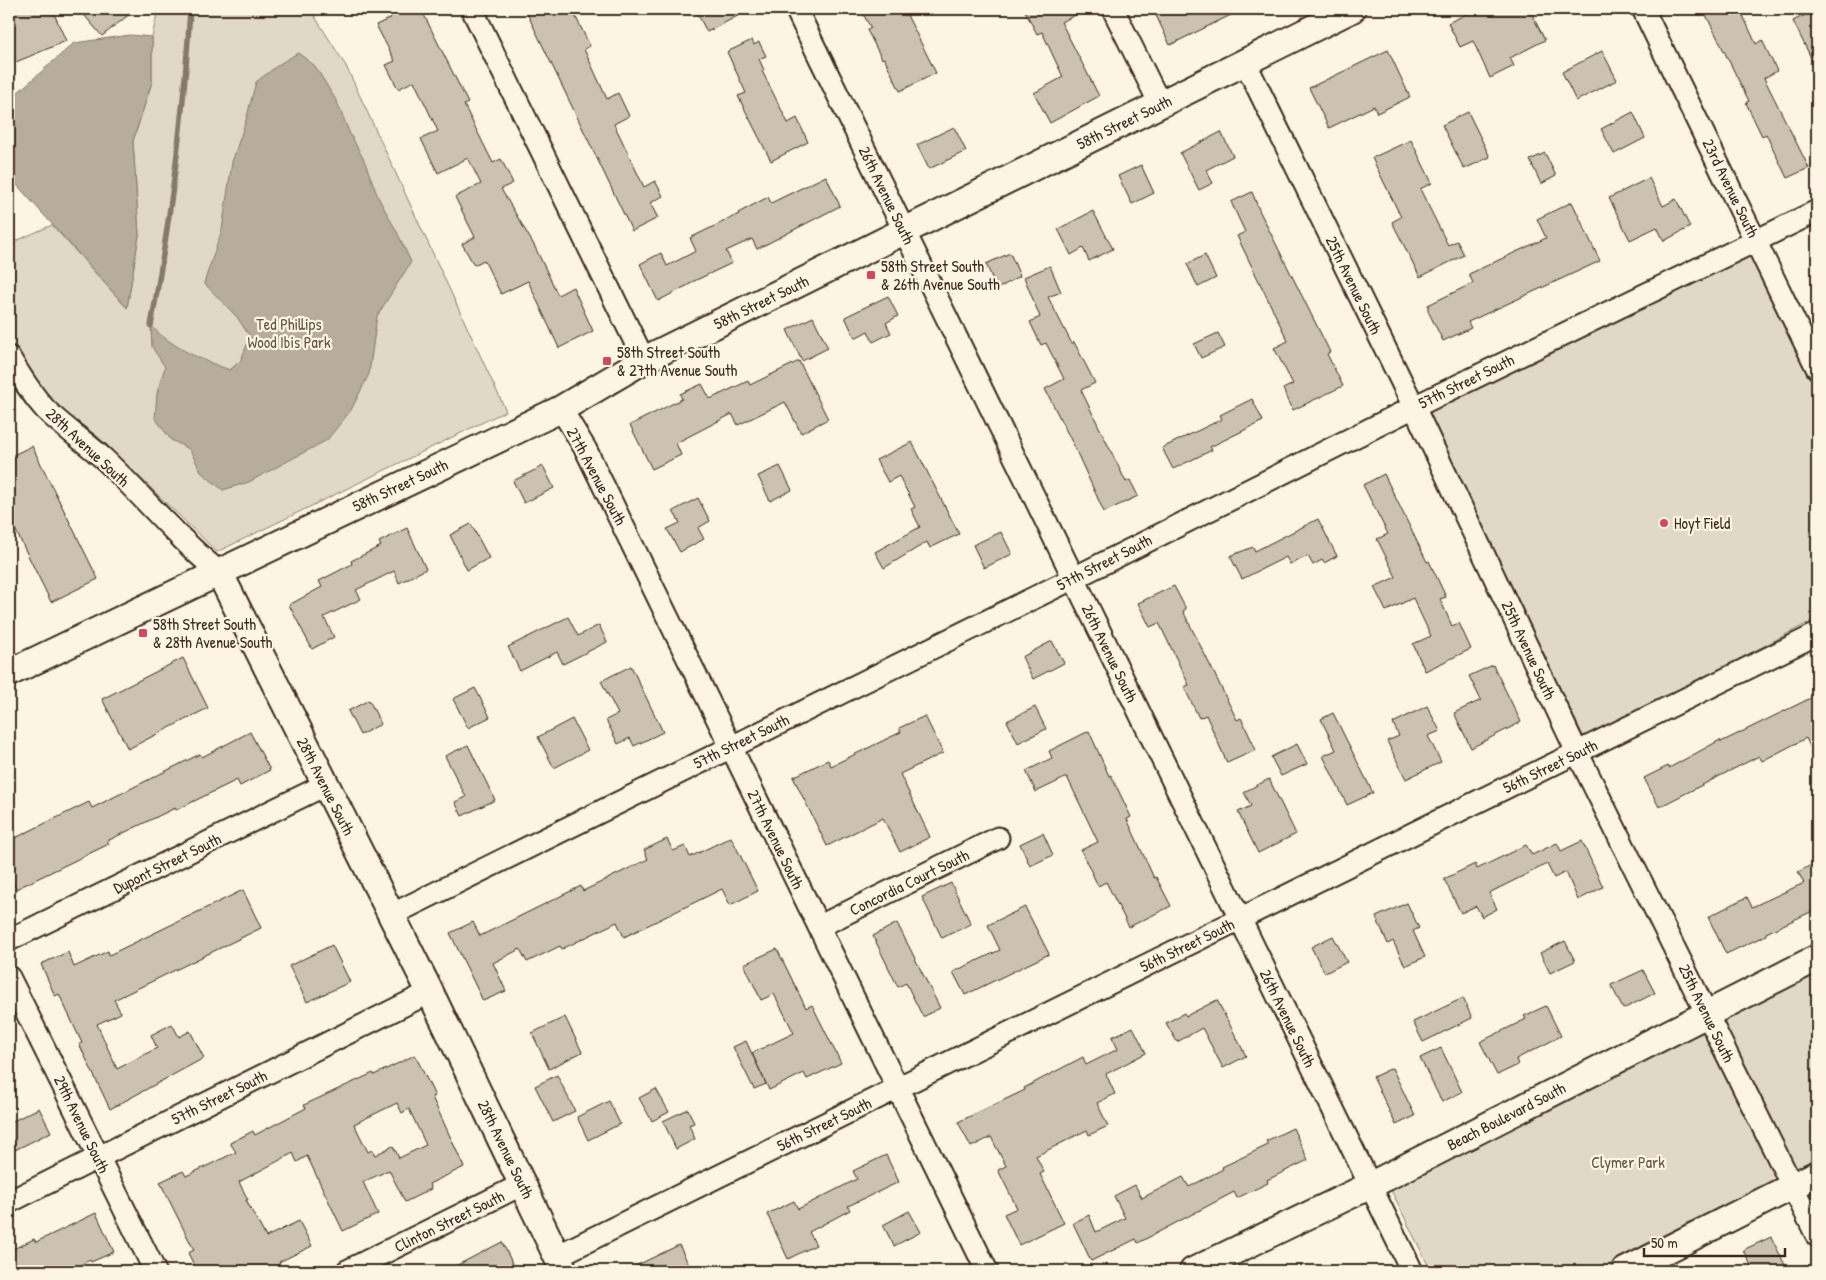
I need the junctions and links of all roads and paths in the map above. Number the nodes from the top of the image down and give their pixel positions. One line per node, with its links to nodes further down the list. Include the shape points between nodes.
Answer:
1 (472, 9): 12 (street)
2 (796, 9): 9 (street, 26th Avenue South)
3 (1113, 9): 7 (street)
4 (1352, 9): 6 (street, 58th Street South)
5 (1643, 9): 10 (street, 23rd Avenue South)
6 (1245, 62): 7 (street, 58th Street South); 14 (street, 25th Avenue South)
7 (1160, 104): 9 (street, 58th Street South)
8 (1817, 211): 10 (street, 57th Street South)
9 (905, 230): 12 (street, 58th Street South); 17 (street, 26th Avenue South)
10 (1756, 240): 13 (street, 23rd Avenue South); 14 (street, 57th Street South)
11 (9, 357): 16 (street, 28th Avenue South, via 46,409 104,459)
12 (644, 360): 15 (street, 58th Street South)
13 (1817, 368)
14 (1414, 407): 17 (street, 57th Street South); 21 (street, 25th Avenue South)
15 (561, 409): 16 (street, 58th Street South); 20 (street, 27th Avenue South, via 586,450)
16 (218, 572): 19 (street, 58th Street South); 22 (street, 28th Avenue South)
17 (1074, 578): 20 (street, 57th Street South); 25 (street, 26th Avenue South)
18 (1817, 634): 21 (street, 56th Street South)
19 (9, 673)
20 (731, 746): 24 (street, 57th Street South); 26 (street, 27th Avenue South)
21 (1577, 752): 25 (street, 56th Street South); 31 (street, 25th Avenue South)
22 (326, 785): 24 (street, 28th Avenue South); 27 (street, Dupont Street South)
23 (998, 838): 26 (street, Concordia Court South)
24 (391, 915): 30 (street, 28th Avenue South)
25 (1239, 919): 32 (street, 56th Street South); 36 (street, 26th Avenue South)
26 (820, 926): 32 (street, 27th Avenue South)
27 (9, 940)
28 (1817, 958): 31 (street, Beach Boulevard South)
29 (9, 977): 33 (street, 29th Avenue South)
30 (430, 992): 33 (street, 57th Street South); 35 (street, 28th Avenue South)
31 (1707, 1013): 36 (street, Beach Boulevard South); 37 (street, 25th Avenue South)
32 (898, 1088): 40 (street, 56th Street South); 43 (street, 27th Avenue South)
33 (99, 1157): 38 (street, 57th Street South); 41 (street, 29th Avenue South)
34 (1817, 1174): 37 (street)
35 (523, 1184): 40 (street, 28th Avenue South); 42 (street, Clinton Street South)
36 (1369, 1186): 44 (street, Beach Boulevard South); 45 (street, 26th Avenue South)
37 (1793, 1186): 39 (street, 25th Avenue South); 46 (street)
38 (9, 1202)
39 (1817, 1236)
40 (561, 1264)
41 (155, 1271)
42 (348, 1271)
43 (987, 1271)
44 (1193, 1271)
45 (1412, 1271)
46 (1625, 1271)

